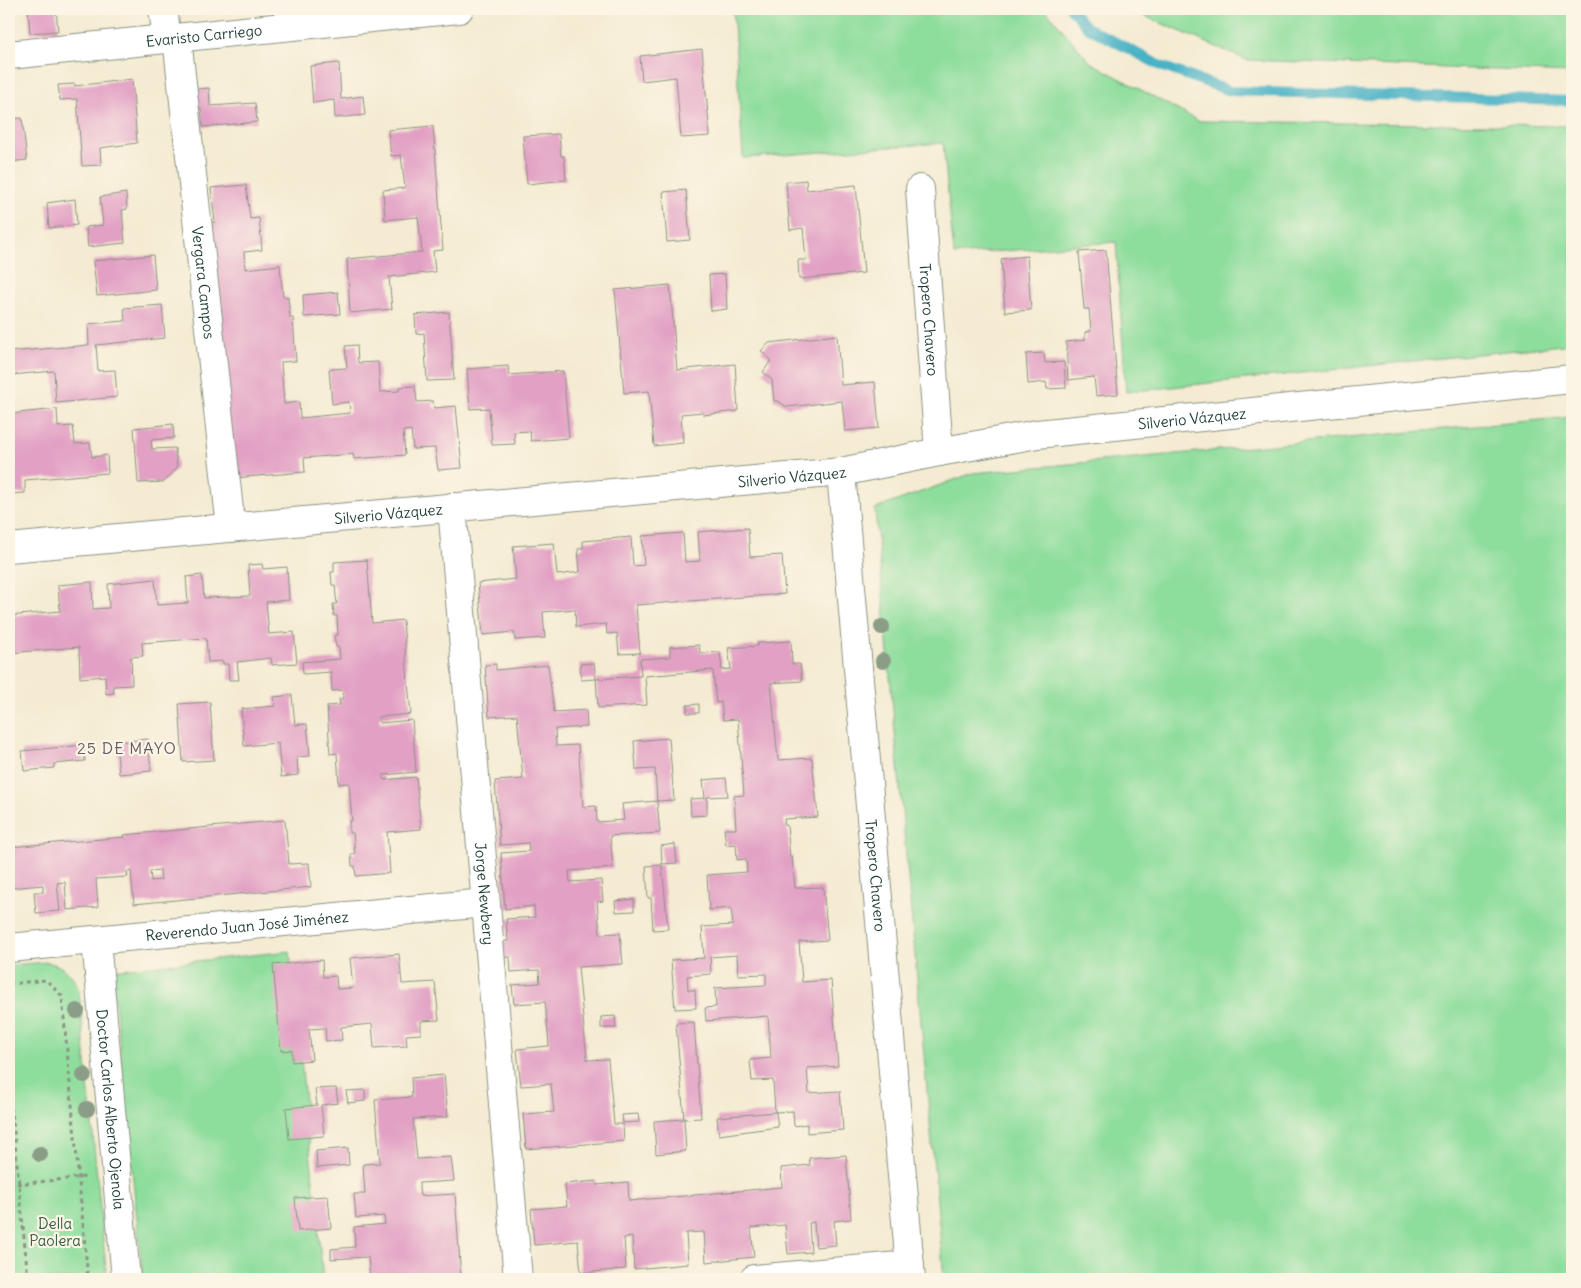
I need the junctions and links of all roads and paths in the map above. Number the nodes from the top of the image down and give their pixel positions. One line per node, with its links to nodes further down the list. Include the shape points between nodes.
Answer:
1 (163, 9): 3 (street, Vergara Campos)
2 (458, 9): 3 (street, Evaristo Carriego)
3 (172, 39): 4 (street, Evaristo Carriego); 10 (street, Vergara Campos)
4 (9, 55)
5 (920, 189): 7 (street, Tropero Chavero)
6 (1572, 379): 7 (street, Silverio Vázquez, via 1037,434)
7 (939, 452): 8 (street, Silverio Vázquez)
8 (840, 472): 9 (street, Silverio Vázquez); 21 (street, Tropero Chavero)
9 (452, 507): 10 (street, Silverio Vázquez); 12 (street, Jorge Newbery)
10 (231, 528): 11 (street, Silverio Vázquez)
11 (9, 548)
12 (486, 903): 13 (street, Reverendo Juan José Jiménez); 25 (street, Jorge Newbery)
13 (96, 940): 14 (street, Reverendo Juan José Jiménez); 17 (street, Doctor Carlos Alberto Ojenola)
14 (9, 948)
15 (9, 984): 18 (path, via 46,980 62,996)
16 (9, 1108): 19 (path, via 12,1110)
17 (116, 1174): 18 (path); 24 (street, Doctor Carlos Alberto Ojenola)
18 (79, 1178): 19 (path); 23 (path)
19 (19, 1184): 20 (path); 22 (path)
20 (9, 1185)
21 (911, 1272): 26 (street)
22 (28, 1279)
23 (88, 1279)
24 (126, 1279)
25 (518, 1279)
26 (754, 1279)

